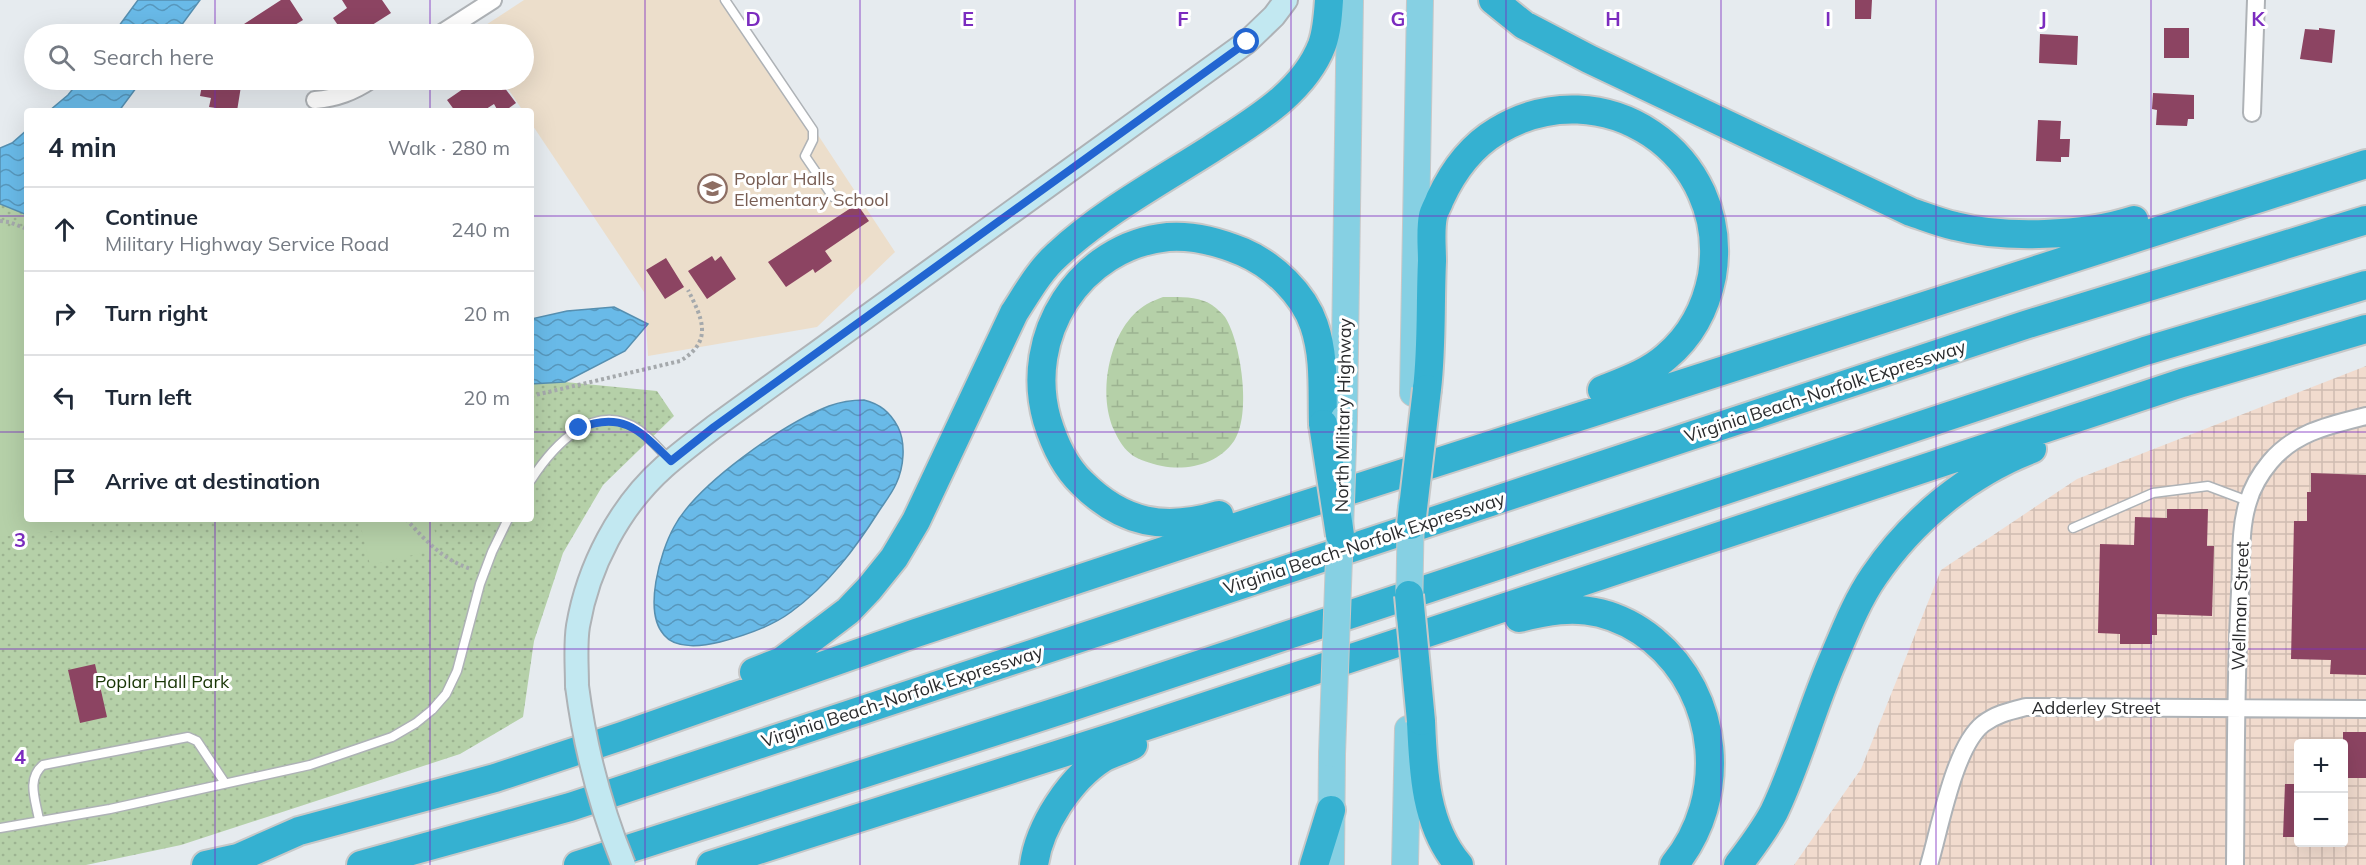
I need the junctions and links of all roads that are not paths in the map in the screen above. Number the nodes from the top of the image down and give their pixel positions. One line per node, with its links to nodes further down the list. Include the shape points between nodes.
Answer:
1 (493, 0): 9 (street)
2 (725, 0): 15 (lane, via 813,130 805,156)
3 (1286, 0): 24 (street, via 1247,42)
4 (1329, 0): 38 (highway, via 1322,45 1287,94 1262,116 1069,244 1033,284 1014,314 916,521 894,558 848,611 782,661 736,679)
5 (1350, 0): 22 (main road, North Military Highway)
6 (1420, 0): 20 (main road)
7 (1492, 0): 13 (highway, via 1524,25 1619,74 1911,212 1957,227 2038,233 2122,224 2331,157)
8 (2256, 0): 12 (street)
9 (456, 24)
10 (356, 90): 11 (street)
11 (315, 100)
12 (2252, 113)
13 (2366, 151)
14 (2366, 164): 23 (highway)
15 (833, 197)
16 (2366, 220): 44 (highway, Virginia Beach-Norfolk Expressway, via 2025,325 570,807)
17 (2366, 285): 45 (highway, via 2135,354 1022,723)
18 (2366, 328): 19 (highway)
19 (2182, 383): 33 (highway); 54 (highway, via 2068,436 2008,458 1942,502 1905,537 1873,577 1856,609 1774,812)
20 (1420, 391): 23 (highway, via 1433,216 1451,177 1487,137 1530,115 1574,108 1624,118 1666,144 1684,162 1706,202 1713,231 1714,261 1709,291 1687,336 1666,358 1635,376); 29 (highway, bridge)
21 (2366, 416): 27 (street, Wellman Street, via 2320,428 2287,446 2257,480)
22 (1334, 421): 26 (highway, via 1322,352 1304,305 1273,270 1218,242 1169,237 1120,251 1103,261 1070,292 1046,337 1041,382 1043,408 1052,438 1080,482 1122,513 1167,524 1194,522); 31 (highway, bridge)
23 (1468, 452): 26 (highway)
24 (671, 461): 25 (lane, via 639,430 608,420 579,428 560,443); 46 (street, bridge, via 621,516 604,547 578,626 577,686 583,732 595,783)
25 (534, 476)
26 (1374, 483): 38 (highway, via 916,633)
27 (2248, 501): 30 (lane, via 2208,486 2153,493); 35 (street, Wellman Street, via 2240,585)
28 (507, 522): 39 (lane, via 484,573 458,671 446,694 424,717 392,737 338,756)
29 (1411, 525): 32 (main road, bridge)
30 (2073, 528)
31 (1340, 535): 40 (main road, North Military Highway, bridge)
32 (1409, 595): 37 (highway, bridge)
33 (1362, 654): 34 (highway); 53 (highway, via 1562,610 1600,613 1640,630 1670,657 1692,687 1708,738 1711,770 1707,797 1700,822)
34 (1244, 694): 47 (highway); 48 (highway, via 1103,759 1062,799 1040,838)
35 (2237, 708): 36 (street, Adderley Street); 55 (street, Adderley Street, via 2026,706 2003,712 1969,739 1960,756); 56 (street, Wellman Street)
36 (2366, 709)
37 (1414, 725): 51 (main road); 52 (highway, via 1440,836)
38 (622, 736): 43 (highway, via 473,784 299,831 238,858)
39 (225, 783): 41 (lane, via 110,809); 41 (lane, via 198,741 188,737 43,765 33,778)
40 (1332, 810): 49 (highway); 50 (main road, North Military Highway)
41 (39, 820): 42 (lane)
42 (0, 828)
43 (206, 865)
44 (361, 865)
45 (578, 865)
46 (624, 865)
47 (711, 865)
48 (1034, 865)
49 (1314, 865)
50 (1330, 865)
51 (1405, 865)
52 (1459, 865)
53 (1674, 865)
54 (1738, 865)
55 (1929, 865)
56 (2235, 865)

